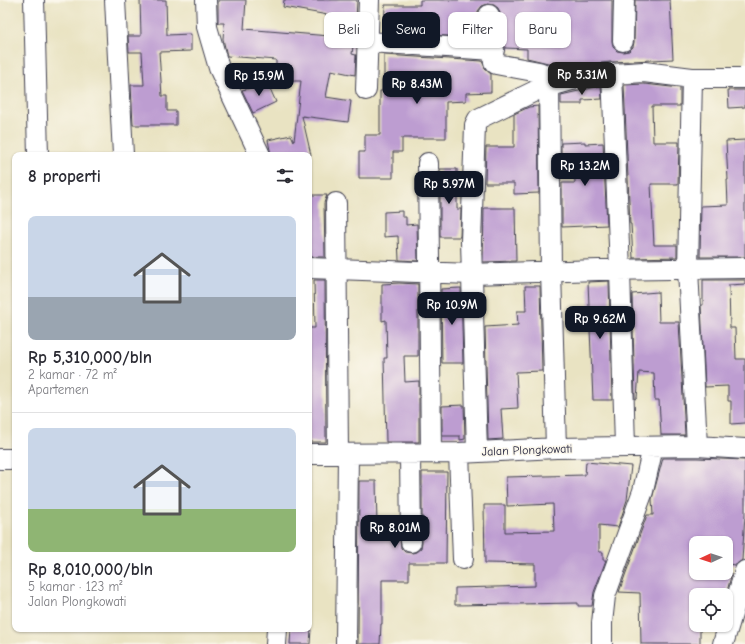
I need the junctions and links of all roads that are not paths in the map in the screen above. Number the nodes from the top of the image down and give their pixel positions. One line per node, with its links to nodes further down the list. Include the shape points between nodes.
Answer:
1 (34, 0): 16 (street)
2 (116, 0): 17 (street)
3 (206, 0): 18 (street, via 207,27 219,68)
4 (369, 0): 6 (street)
5 (624, 0): 7 (street)
6 (369, 12)
7 (623, 41)
8 (374, 42): 10 (street)
9 (368, 48): 15 (street)
10 (494, 50): 14 (street, via 494,62 497,65 539,72 544,74)
11 (612, 73): 12 (street, via 644,72); 14 (street); 25 (street)
12 (692, 78): 13 (street); 24 (street)
13 (745, 78)
14 (548, 83): 26 (street); 28 (street, via 479,117 476,121)
15 (366, 90)
16 (38, 152)
17 (123, 152)
18 (259, 152)
19 (428, 163): 27 (street)
20 (336, 203): 22 (street)
21 (312, 268): 22 (street)
22 (336, 268): 27 (street); 37 (street)
23 (745, 268): 24 (street)
24 (688, 269): 25 (street); 29 (street)
25 (620, 270): 26 (street); 30 (street)
26 (551, 271): 28 (street); 32 (street)
27 (428, 273): 28 (street); 34 (street)
28 (471, 274): 35 (street)
29 (697, 446): 31 (street, Jalan Plongkowati); 33 (street, Jalan Plongkowati)
30 (625, 447): 31 (street, Jalan Plongkowati); 32 (street, Jalan Plongkowati)
31 (653, 447): 47 (street, via 643,491 605,596)
32 (556, 448): 35 (street, Jalan Plongkowati)
33 (745, 449)
34 (431, 453): 35 (street, Jalan Plongkowati); 38 (street, Jalan Plongkowati)
35 (468, 453): 42 (street)
36 (312, 454): 37 (street, Jalan Plongkowati)
37 (343, 454): 38 (street, Jalan Plongkowati); 46 (street)
38 (410, 454): 41 (street)
39 (0, 459): 40 (street)
40 (12, 459)
41 (411, 542)
42 (463, 559)
43 (745, 570): 48 (street)
44 (277, 632): 45 (street)
45 (276, 644)
46 (346, 644)
47 (602, 644)
48 (723, 644)

